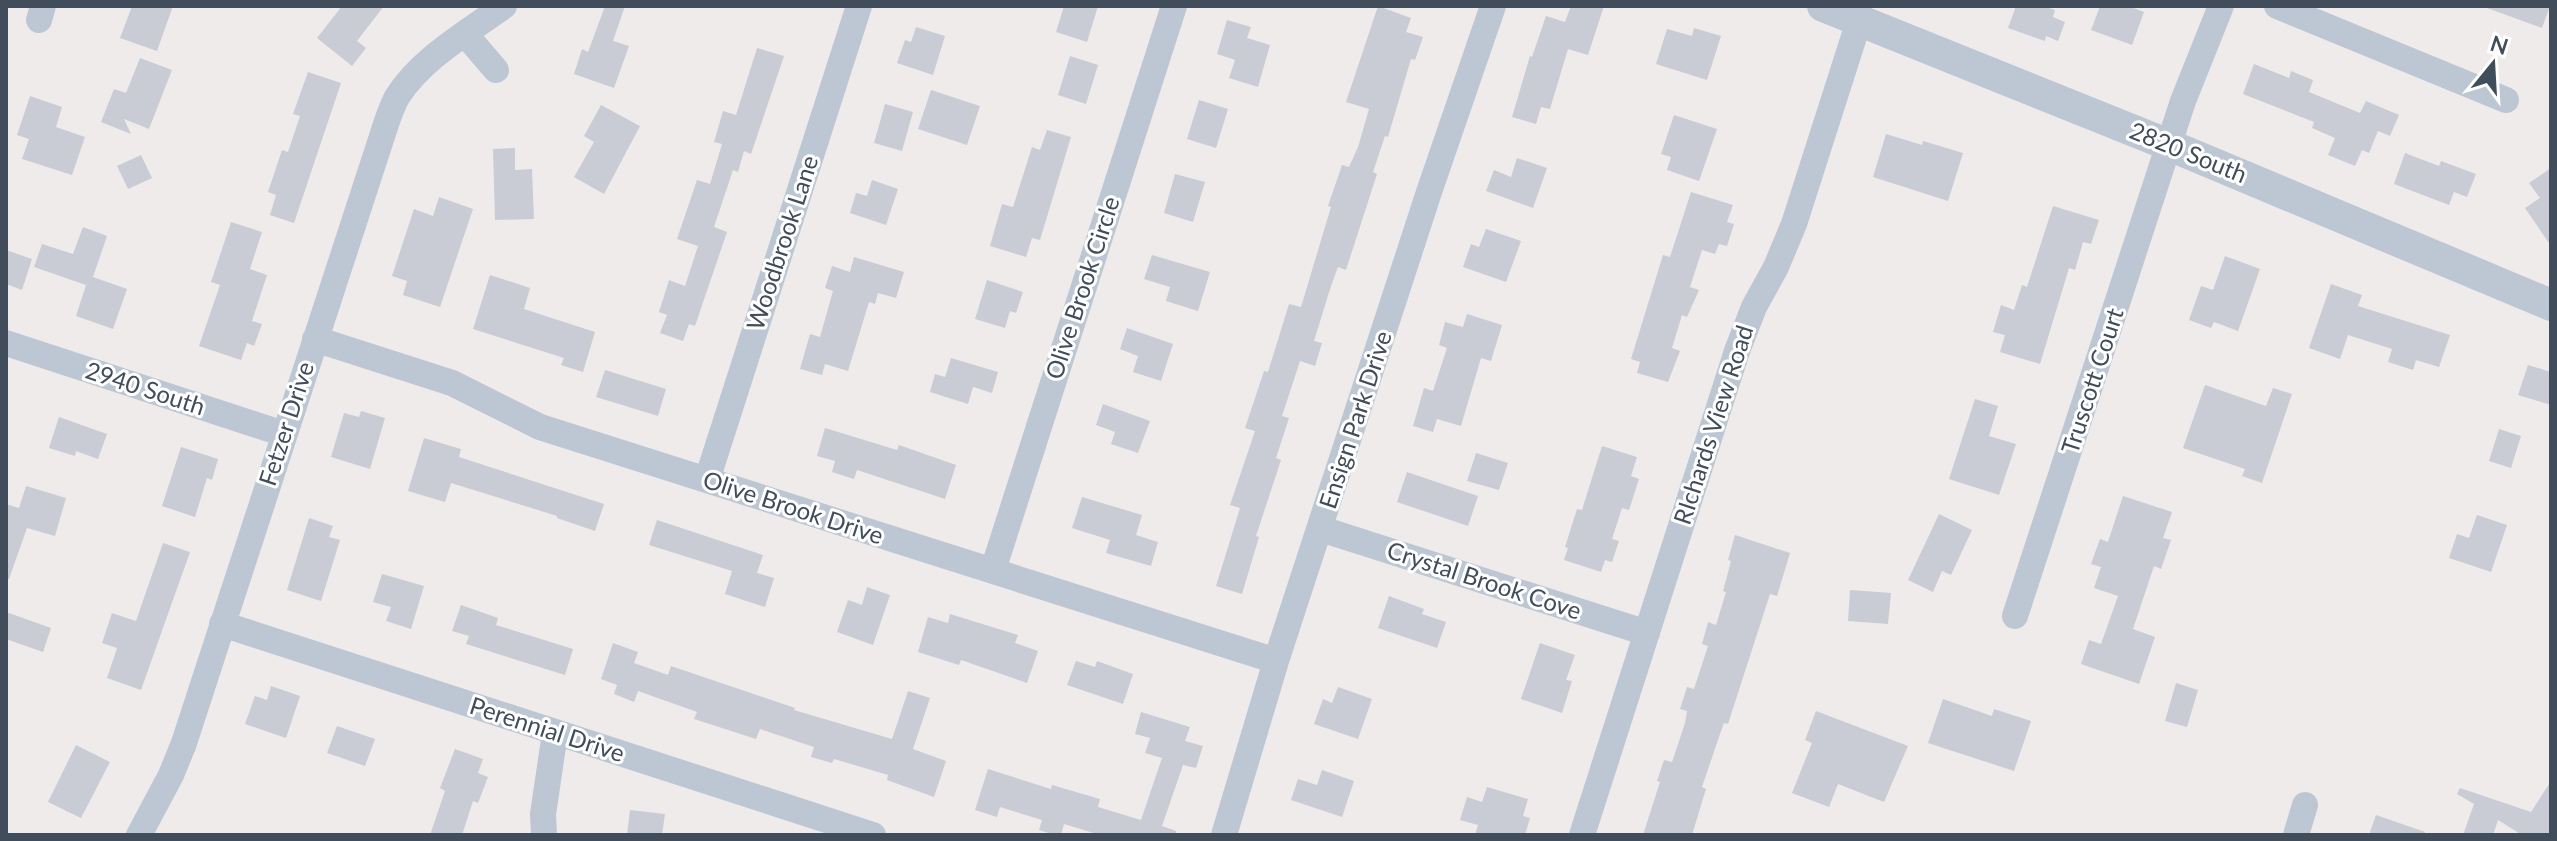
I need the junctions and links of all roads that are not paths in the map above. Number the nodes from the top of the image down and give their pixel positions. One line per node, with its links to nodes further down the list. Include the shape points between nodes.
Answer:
1 (504, 6): 9 (street, Fetzer Drive)
2 (859, 6): 17 (street, Woodbrook Lane)
3 (1174, 6): 19 (street, Olive Brook Circle)
4 (1493, 6): 18 (street, Ensign Park Drive)
5 (1823, 6): 8 (street, 2820 South)
6 (2221, 6): 12 (street, Truscott Court)
7 (2277, 6): 11 (street)
8 (1859, 21): 12 (street, 2820 South); 22 (street, RIchards View Road, via 1794,224 1737,351)
9 (465, 34): 10 (street); 14 (street, Fetzer Drive, via 414,76 398,97)
10 (496, 70)
11 (2506, 100)
12 (2169, 145): 13 (street, 2820 South); 20 (street, Truscott Court)
13 (2551, 305)
14 (315, 339): 16 (street, Fetzer Drive); 17 (street, Olive Brook Drive, via 452,383 540,427)
15 (6, 343): 16 (street, 2940 South)
16 (284, 434): 21 (street, Fetzer Drive)
17 (707, 480): 19 (street, Olive Brook Drive)
18 (1321, 529): 22 (street, Crystal Brook Cove); 23 (street, Ensign Park Drive)
19 (993, 570): 23 (street, Olive Brook Drive)
20 (2015, 616)
21 (222, 624): 24 (street, Perennial Drive); 27 (street, Fetzer Drive, via 184,743)
22 (1647, 633): 31 (street, RIchards View Road)
23 (1276, 661): 30 (street, Ensign Park Drive)
24 (555, 733): 26 (street, Perennial Drive); 28 (street)
25 (2305, 805): 32 (street)
26 (814, 826): 29 (street, Perennial Drive)
27 (139, 835)
28 (544, 835)
29 (873, 835)
30 (1224, 835)
31 (1582, 835)
32 (2296, 835)

